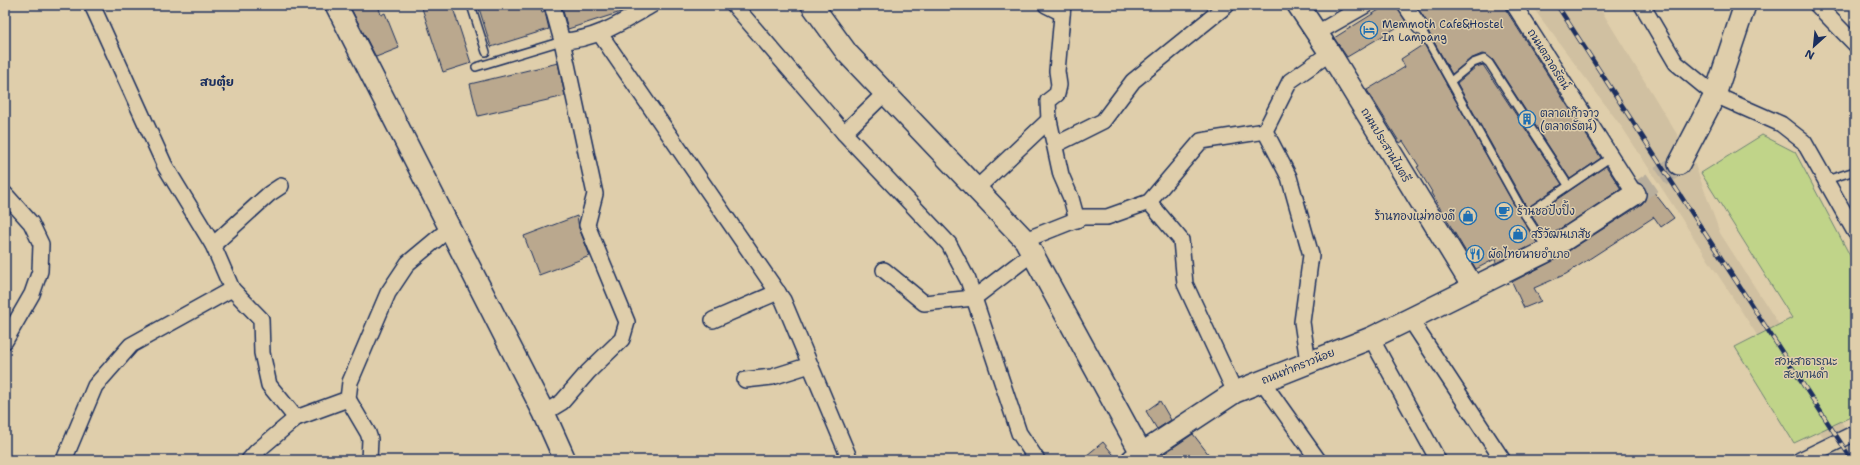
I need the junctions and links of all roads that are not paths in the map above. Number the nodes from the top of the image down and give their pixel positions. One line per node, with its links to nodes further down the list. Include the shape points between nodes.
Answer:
1 (92, 5): 47 (street, via 165,166)
2 (336, 5): 45 (street)
3 (471, 5): 23 (lane)
4 (552, 5): 21 (street)
5 (652, 5): 20 (street)
6 (734, 5): 31 (street)
7 (812, 5): 27 (street, via 847,54)
8 (1046, 5): 17 (street)
9 (1227, 5): 32 (street, via 1133,81 1103,121)
10 (1298, 5): 19 (street, ถนนประสานไมตรี)
11 (1366, 5): 19 (street)
12 (1405, 5): 18 (street)
13 (1514, 5): 33 (street, ถนนตลาดรัตน์)
14 (1642, 5): 28 (street, via 1676,63)
15 (1745, 5): 28 (street)
16 (1817, 5): 22 (street)
17 (1062, 9): 29 (street, via 1059,85 1057,94 1048,101)
18 (1420, 27): 26 (lane)
19 (1317, 33): 24 (street, ถนนประสานไมตรี)
20 (600, 34): 21 (street, via 576,41); 53 (street)
21 (562, 41): 25 (lane); 65 (street, via 595,194 587,225 627,322 622,339 562,402)
22 (1855, 44)
23 (486, 52)
24 (1330, 53): 30 (street, via 1290,81); 51 (street, ถนนประสานไมตรี)
25 (476, 67)
26 (1451, 81): 37 (lane, via 1479,60 1484,59 1489,63); 43 (lane)
27 (884, 93): 31 (street); 39 (street)
28 (1714, 95): 34 (street); 36 (street, via 1781,124 1804,142)
29 (1049, 120): 32 (street); 39 (street)
30 (1265, 130): 42 (street, via 1201,140); 59 (street, via 1289,177 1311,255 1302,322)
31 (844, 133): 54 (street, via 949,244 968,280)
32 (1055, 145): 44 (street, via 1061,175)
33 (1611, 157): 37 (lane); 41 (street, ถนนตลาดรัตน์)
34 (1679, 164)
35 (1855, 172): 36 (lane)
36 (1826, 180): 46 (street)
37 (1568, 185): 43 (lane)
38 (281, 186): 47 (street)
39 (976, 189): 48 (street)
40 (5, 194): 58 (street, via 31,223 41,244 40,271 32,294)
41 (1635, 194): 49 (street, ถนนท่าคราวน้อย)
42 (1149, 202): 44 (street, via 1107,217 1083,217); 63 (street, via 1181,240 1185,284)
43 (1525, 215): 49 (lane)
44 (1077, 220): 48 (street)
45 (450, 228): 64 (street, via 408,263 388,293 350,382); 65 (street)
46 (1855, 232)
47 (213, 245): 52 (street)
48 (1029, 246): 54 (street); 69 (street)
49 (1547, 251): 51 (street, ถนนท่าคราวน้อย)
50 (884, 270): 54 (street, via 924,304)
51 (1473, 287): 56 (street, ถนนท่าคราวน้อย)
52 (232, 289): 66 (street, via 261,319 262,353 269,384); 71 (street, via 131,346 95,386)
53 (778, 292): 55 (street); 60 (street)
54 (974, 298): 75 (street, via 1020,433)
55 (712, 320)
56 (1410, 320): 57 (street, ถนนท่าคราวน้อย); 70 (street)
57 (1371, 338): 59 (street, ถนนท่าคราวน้อย); 77 (street)
58 (5, 341)
59 (1308, 362): 62 (street, ถนนท่าคราวน้อย)
60 (810, 365): 61 (street, via 772,377); 74 (street)
61 (745, 380)
62 (1262, 381): 63 (street, ถนนท่าคราวน้อย); 76 (street)
63 (1235, 392): 69 (street, ถนนท่าคราวน้อย)
64 (348, 399): 66 (street); 72 (street, via 368,433)
65 (544, 413): 73 (street)
66 (296, 418): 68 (street)
67 (1855, 433): 78 (street)
68 (257, 457)
69 (1139, 458)
70 (1502, 458)
71 (64, 460)
72 (370, 460)
73 (565, 460)
74 (850, 460)
75 (1037, 460)
76 (1318, 460)
77 (1438, 460)
78 (1800, 460)

